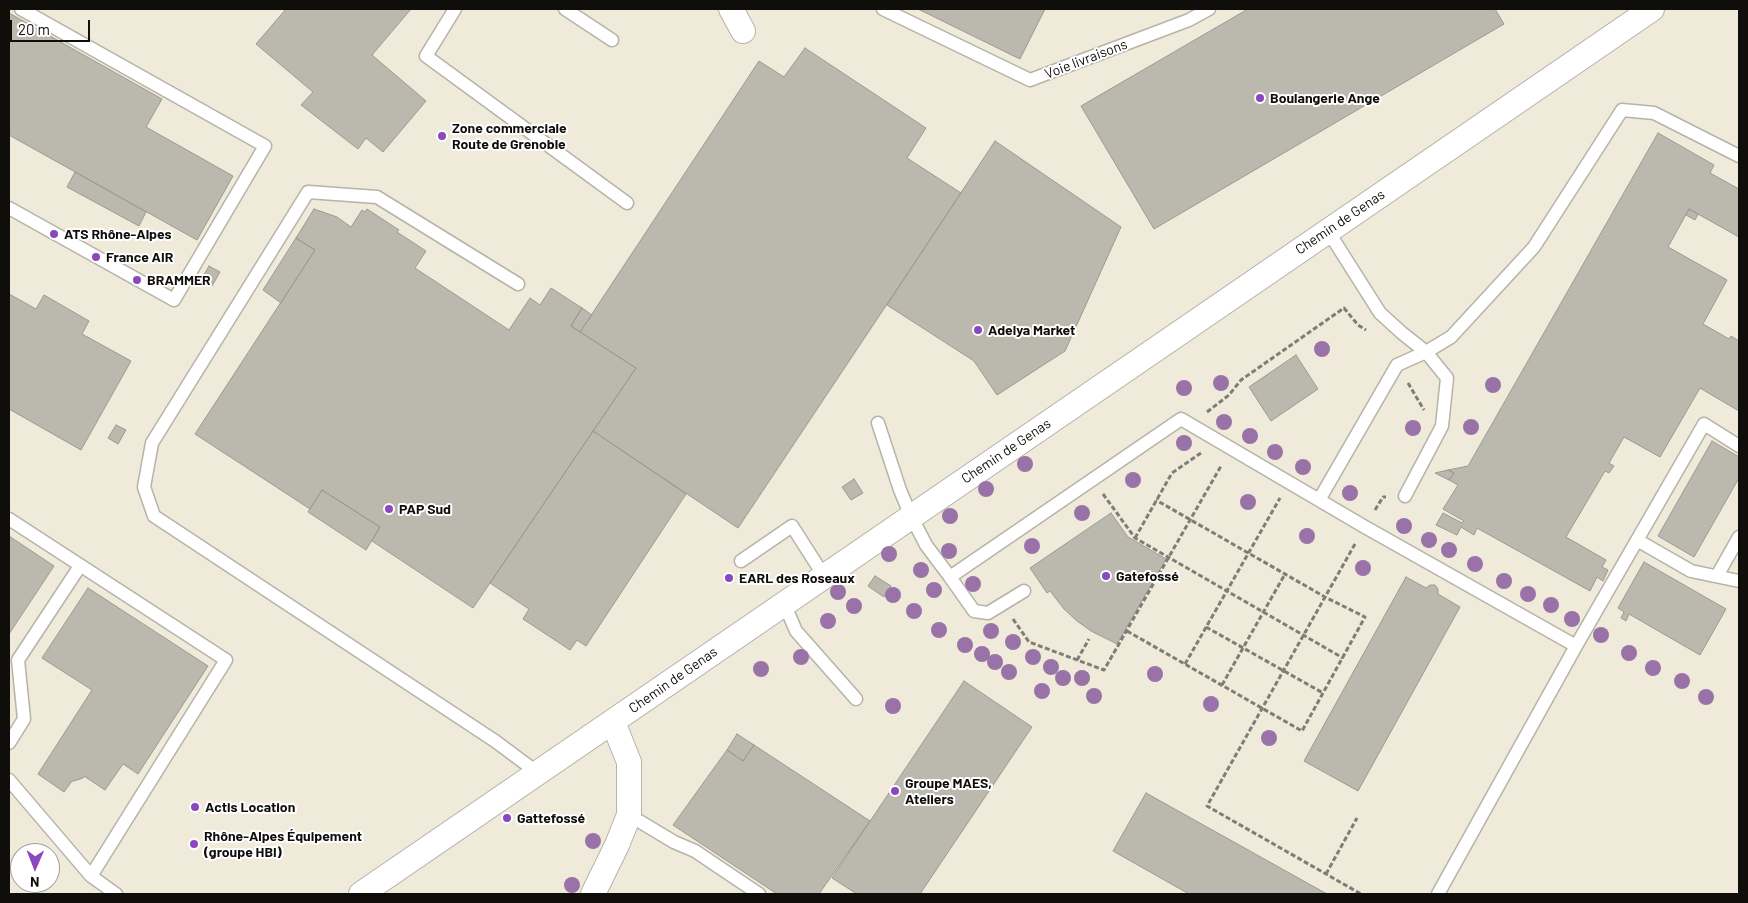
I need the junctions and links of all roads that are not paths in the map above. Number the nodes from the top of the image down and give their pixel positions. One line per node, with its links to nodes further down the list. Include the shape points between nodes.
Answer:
1 (21, 9): 12 (lane, via 265,146 174,300)
2 (454, 9): 11 (lane, via 426,56)
3 (565, 9): 9 (lane)
4 (731, 9): 8 (street)
5 (883, 9): 6 (lane, Voie livraisons, via 1030,80 1189,20)
6 (1209, 9)
7 (1652, 9): 13 (street, Chemin de Genas)
8 (743, 31)
9 (612, 40)
10 (1739, 156): 15 (lane, via 1654,113 1622,110 1534,247 1451,337)
11 (627, 203)
12 (9, 208)
13 (1328, 231): 15 (lane, via 1380,313); 20 (street, Chemin de Genas)
14 (518, 284): 36 (lane, via 377,197 308,192 152,443 144,487 154,516 495,741)
15 (1426, 352): 18 (lane, via 1447,378 1442,426); 19 (lane, via 1397,365)
16 (878, 423): 20 (lane)
17 (1739, 446): 23 (lane, via 1704,424)
18 (1405, 496)
19 (1319, 500): 28 (lane, via 1181,419); 32 (lane)
20 (911, 516): 26 (street, Chemin de Genas); 28 (lane, via 926,546)
21 (9, 519): 25 (lane)
22 (1739, 537): 27 (lane)
23 (1637, 540): 27 (lane, via 1691,571); 32 (lane)
24 (741, 560): 26 (lane, via 792,526)
25 (80, 566): 35 (lane, via 18,660 24,719); 39 (lane, via 226,660)
26 (824, 576): 31 (street, Chemin de Genas)
27 (1717, 576): 29 (lane)
28 (950, 577): 30 (lane, via 974,611 988,613)
29 (1739, 581)
30 (1024, 591)
31 (784, 603): 33 (lane, via 796,631); 34 (street, Chemin de Genas)
32 (1576, 646): 44 (lane)
33 (856, 699)
34 (613, 722): 36 (street, Chemin de Genas); 38 (street, via 629,762)
35 (9, 743)
36 (538, 773): 41 (street, Chemin de Genas)
37 (9, 780): 39 (lane)
38 (628, 815): 42 (street); 43 (lane, via 695,851)
39 (91, 876): 40 (lane)
40 (116, 894)
41 (362, 894)
42 (593, 894)
43 (758, 894)
44 (1438, 894)

